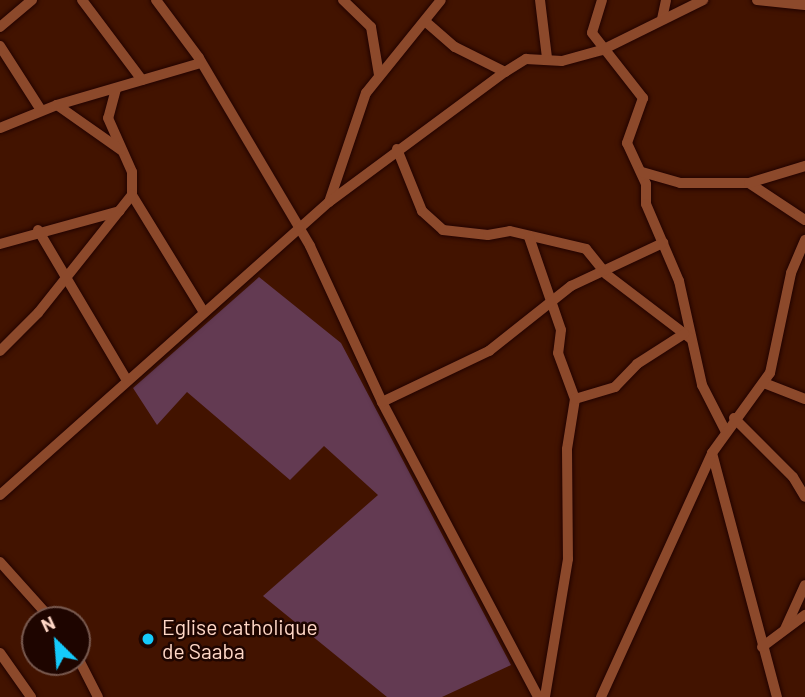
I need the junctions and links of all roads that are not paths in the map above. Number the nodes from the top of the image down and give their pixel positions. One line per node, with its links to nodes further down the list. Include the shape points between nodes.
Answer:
1 (32, 0): 15 (street)
2 (82, 0): 22 (street)
3 (156, 0): 11 (street)
4 (343, 0): 21 (street, via 371,27)
5 (441, 0): 14 (street)
6 (540, 0): 18 (street)
7 (601, 0): 17 (street, via 591,29)
8 (666, 0): 13 (street)
9 (703, 0): 13 (street)
10 (758, 0): 12 (street)
11 (165, 5): 19 (street)
12 (805, 5)
13 (662, 19): 17 (street)
14 (426, 22): 20 (street, via 455,47); 21 (street)
15 (0, 27)
16 (0, 46): 25 (street)
17 (602, 50): 18 (street, via 562,61); 30 (street, via 642,98 627,138)
18 (547, 58): 20 (street, via 526,59)
19 (201, 63): 22 (street); 36 (street)
20 (505, 72): 27 (street)
21 (379, 75): 33 (street, via 363,101)
22 (142, 80): 23 (street)
23 (116, 89): 24 (street); 28 (street, via 107,111)
24 (57, 105): 25 (street); 28 (street)
25 (41, 110): 26 (street)
26 (0, 128)
27 (397, 149): 33 (street); 38 (street, via 422,211 432,222 448,231 510,231)
28 (122, 150): 32 (street, via 132,172)
29 (805, 166): 31 (street)
30 (642, 172): 31 (street, via 680,183); 40 (street, via 646,204)
31 (748, 183): 35 (street)
32 (132, 195): 34 (street); 45 (street)
33 (330, 201): 36 (street)
34 (120, 211): 37 (street); 42 (street)
35 (805, 220)
36 (300, 228): 45 (street); 52 (street)
37 (38, 230): 41 (street); 42 (street)
38 (529, 237): 43 (street, via 586,249); 44 (street)
39 (805, 240): 49 (street, via 791,273 775,362)
40 (663, 243): 43 (street); 46 (street, via 678,281)
41 (0, 244)
42 (67, 274): 47 (street, via 38,313); 48 (street)
43 (606, 274): 44 (street, via 571,286); 46 (street)
44 (552, 301): 50 (street, via 562,335 558,353); 52 (street, via 489,351)
45 (203, 311): 48 (street)
46 (687, 336): 50 (street, via 637,364 615,387); 54 (street, via 702,385)
47 (0, 351)
48 (126, 379): 56 (street)
49 (764, 383): 51 (street); 53 (street)
50 (575, 399): 69 (street, via 567,449 568,559)
51 (805, 399)
52 (383, 402): 68 (street)
53 (734, 418): 54 (street); 57 (street, via 793,477)
54 (725, 430): 55 (street)
55 (712, 453): 63 (street); 70 (street)
56 (0, 495)
57 (805, 497)
58 (0, 562): 60 (street)
59 (805, 585): 62 (street)
60 (39, 606)
61 (805, 615): 62 (street)
62 (784, 632): 63 (street)
63 (762, 647): 71 (street)
64 (1, 655): 66 (street)
65 (87, 676): 67 (street)
66 (31, 697)
67 (98, 697)
68 (538, 697)
69 (545, 697)
70 (601, 697)
71 (777, 697)

